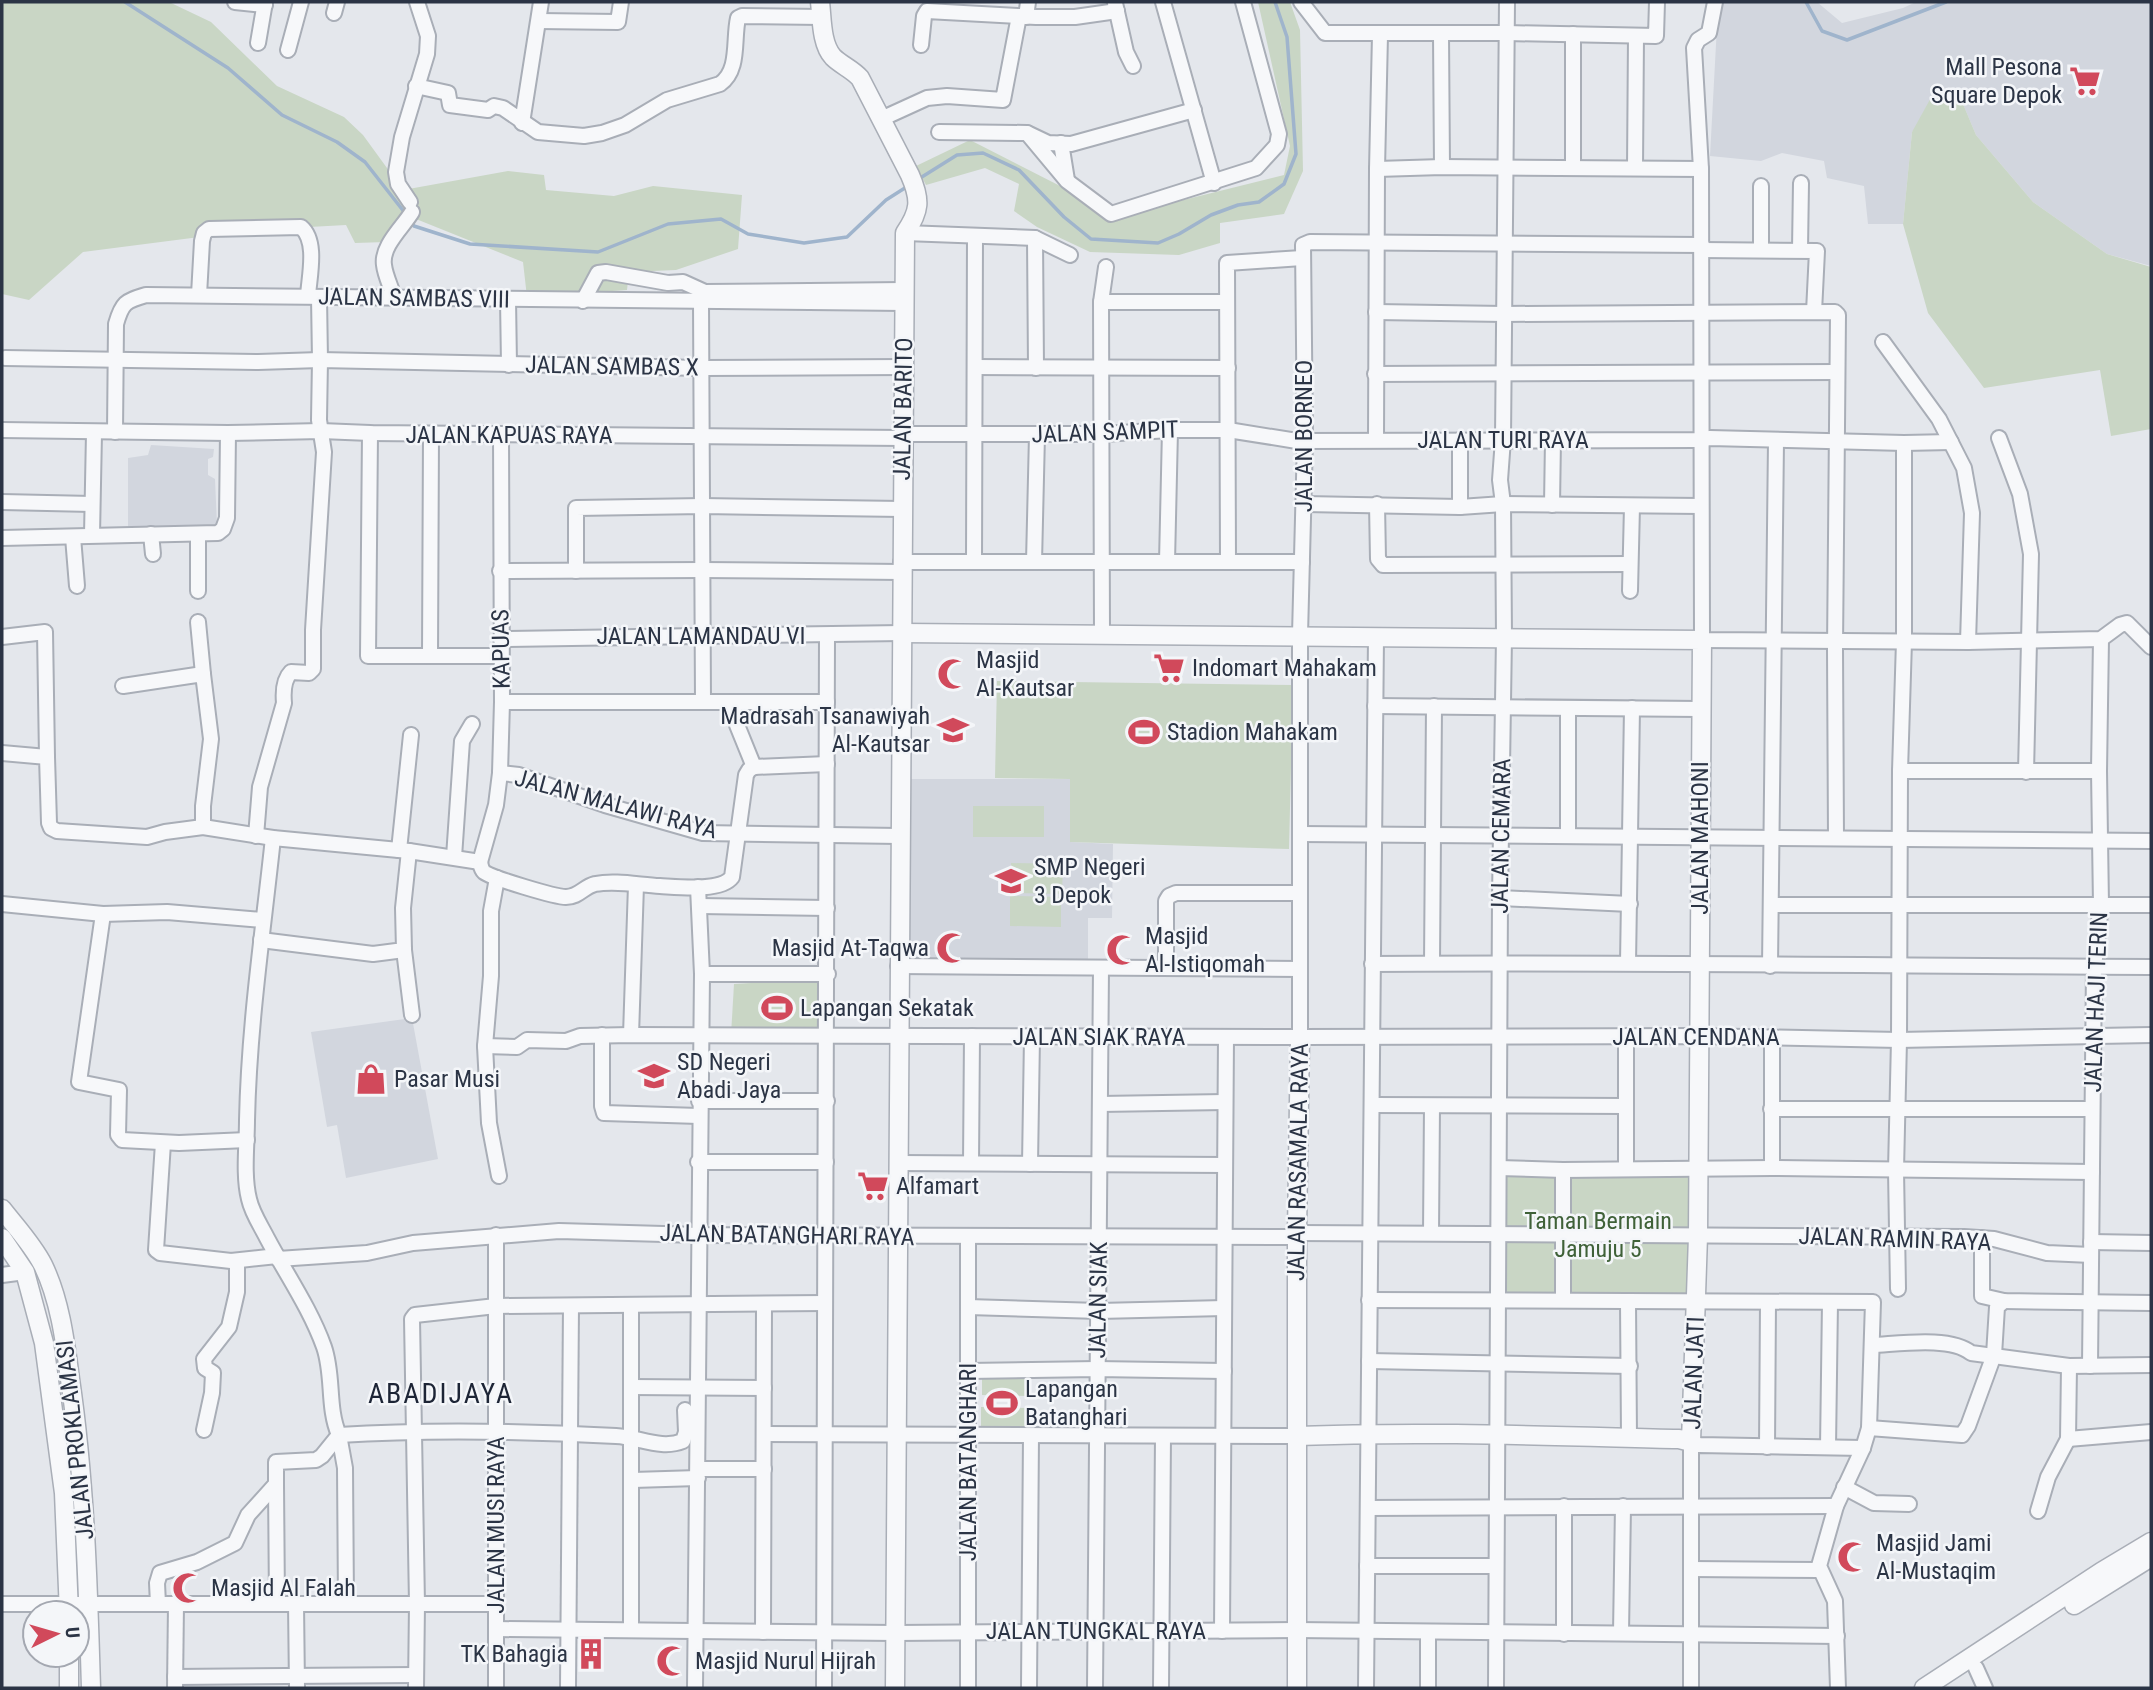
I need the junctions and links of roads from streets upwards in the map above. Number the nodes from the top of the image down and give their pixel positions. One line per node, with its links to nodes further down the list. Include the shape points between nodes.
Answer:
1 (235, 2): 12 (street)
2 (302, 2): 24 (street)
3 (417, 2): 26 (street, via 428,36)
4 (541, 2): 16 (street)
5 (621, 2): 16 (street, via 618,22)
6 (1163, 2): 27 (street)
7 (1243, 2): 40 (street, via 1279,134 1277,145 1256,168)
8 (1301, 2): 19 (street, via 1325,33)
9 (1507, 2): 17 (street, JALAN CEMARA)
10 (1657, 2): 21 (street, via 1656,36)
11 (1715, 2): 38 (street, via 1709,33 1694,48)
12 (265, 4): 22 (street)
13 (1116, 6): 15 (street, via 1075,17); 25 (street)
14 (821, 9): 28 (street, via 826,46 832,57 860,78); 29 (street, via 738,18 732,71 725,81 667,100 625,125 584,136 538,132)
15 (1024, 12): 23 (street, via 927,11); 28 (street, via 1003,100 927,98)
16 (539, 21): 29 (street)
17 (1507, 33): 18 (street); 20 (street); 35 (street, JALAN CEMARA)
18 (1573, 34): 21 (street); 34 (street)
19 (1380, 35): 20 (street); 37 (street)
20 (1441, 35): 33 (street)
21 (1636, 36): 36 (street)
22 (258, 43)
23 (921, 45)
24 (288, 50)
25 (1133, 66)
26 (416, 86): 29 (street, via 447,93 450,105 503,108); 57 (street, via 396,172 411,207 403,227 388,245 383,264)
27 (1194, 110): 32 (street); 40 (street)
28 (881, 119): 43 (street, JALAN BARITO, via 913,181 918,207)
29 (522, 122)
30 (939, 132): 31 (street)
31 (1027, 133): 32 (street, via 1048,143); 39 (street)
32 (1061, 143): 39 (street)
33 (1442, 167): 35 (street); 37 (street)
34 (1573, 167): 35 (street); 36 (street)
35 (1505, 168): 47 (street, JALAN CEMARA)
36 (1635, 168): 38 (street)
37 (1377, 169): 46 (street)
38 (1701, 169): 48 (street)
39 (1067, 181): 40 (street, via 1111,214)
40 (1214, 183)
41 (1801, 183): 50 (street)
42 (1761, 186): 49 (street)
43 (905, 233): 44 (street); 55 (street, JALAN BARITO)
44 (975, 236): 45 (street); 73 (street)
45 (1035, 238): 51 (street); 75 (street)
46 (1377, 243): 47 (street); 52 (street, JALAN BORNEO, via 1310,242 1303,245); 63 (street)
47 (1504, 244): 48 (street); 66 (street, JALAN CEMARA)
48 (1702, 247): 49 (street); 64 (street)
49 (1761, 249): 50 (street)
50 (1800, 249): 65 (street, via 1817,251)
51 (1070, 255)
52 (1302, 258): 62 (street, via 1227,263); 101 (street, JALAN BORNEO)
53 (1106, 267): 61 (street)
54 (199, 295): 56 (street, JALAN SAMBAS VIII); 56 (street, via 202,242 209,229 301,228 310,242); 70 (street, JALAN SAMBAS VIII, via 146,295 128,300 116,324)
55 (904, 296): 59 (street, via 705,292 683,282 598,273); 60 (street, JALAN SAMBAS VIII); 72 (street, JALAN BARITO)
56 (313, 297): 57 (street, JALAN SAMBAS VIII); 69 (street)
57 (394, 297): 58 (street, JALAN SAMBAS VIII)
58 (508, 299): 59 (street, JALAN SAMBAS VIII); 71 (street)
59 (583, 301): 60 (street, JALAN SAMBAS VIII)
60 (701, 302): 74 (street)
61 (1101, 302): 62 (street); 76 (street)
62 (1227, 302): 77 (street)
63 (1376, 312): 66 (street); 79 (street)
64 (1702, 313): 65 (street); 66 (street); 80 (street)
65 (1814, 313): 78 (street, via 1838,315)
66 (1504, 314): 81 (street, JALAN CEMARA)
67 (1883, 342): 106 (street)
68 (5, 358): 70 (street, JALAN SAMBAS X)
69 (320, 360): 70 (street, JALAN SAMBAS X); 71 (street, JALAN SAMBAS X); 84 (street)
70 (114, 361): 86 (street)
71 (509, 365): 74 (street, JALAN SAMBAS X)
72 (904, 367): 74 (street, JALAN SAMBAS X); 95 (street, JALAN BARITO)
73 (975, 367): 75 (street); 96 (street)
74 (702, 368): 93 (street)
75 (1035, 368): 76 (street)
76 (1101, 368): 77 (street); 92 (street)
77 (1228, 368): 85 (street)
78 (1837, 372): 80 (street); 105 (street)
79 (1375, 374): 81 (street); 102 (street)
80 (1702, 374): 81 (street); 100 (street)
81 (1504, 375): 98 (street, JALAN CEMARA)
82 (1170, 429): 85 (street, JALAN SAMPIT); 92 (street, JALAN SAMPIT); 128 (street)
83 (2, 430): 87 (street, JALAN KAPUAS RAYA)
84 (321, 430): 88 (street, JALAN KAPUAS RAYA); 89 (street, JALAN KAPUAS RAYA); 188 (street, via 324,452 313,669 289,673 260,788)
85 (1228, 430): 101 (street, JALAN SAMPIT); 129 (street)
86 (115, 432): 87 (street, JALAN KAPUAS RAYA); 88 (street, JALAN KAPUAS RAYA)
87 (94, 433): 109 (street)
88 (228, 433): 120 (street, via 227,518 218,533)
89 (370, 433): 90 (street, JALAN KAPUAS RAYA); 158 (street, via 368,656)
90 (431, 434): 91 (street, JALAN KAPUAS RAYA); 158 (street)
91 (501, 434): 93 (street, JALAN KAPUAS RAYA); 136 (street, KAPUAS)
92 (1103, 434): 94 (street, JALAN SAMPIT); 127 (street)
93 (703, 435): 95 (street, JALAN KAPUAS RAYA); 114 (street)
94 (1037, 435): 96 (street, JALAN SAMPIT); 126 (street)
95 (903, 436): 96 (street, JALAN SAMPIT); 118 (street, JALAN BARITO)
96 (974, 436): 125 (street)
97 (1999, 438): 156 (street, via 2020,494 2031,554)
98 (1503, 439): 99 (street, JALAN TURI RAYA); 103 (street, JALAN TURI RAYA); 112 (street, JALAN CEMARA)
99 (1553, 439): 100 (street, JALAN TURI RAYA); 113 (street)
100 (1702, 439): 104 (street, JALAN TURI RAYA); 116 (street)
101 (1305, 440): 102 (street, JALAN TURI RAYA); 110 (street, JALAN BORNEO)
102 (1376, 440): 103 (street, JALAN TURI RAYA)
103 (1460, 440): 117 (street)
104 (1776, 441): 105 (street, JALAN TURI RAYA); 153 (street)
105 (1838, 442): 107 (street, JALAN TURI RAYA); 152 (street)
106 (1951, 442): 107 (street, JALAN TURI RAYA); 155 (street, via 1964,468 1972,513)
107 (1904, 443): 154 (street)
108 (2, 502): 109 (street)
109 (92, 503): 121 (street)
110 (1305, 504): 111 (street); 130 (street, JALAN BORNEO)
111 (1377, 504): 117 (street); 132 (street, via 1378,559 1383,565)
112 (1503, 504): 113 (street); 117 (street); 132 (street, JALAN CEMARA)
113 (1552, 505): 115 (street)
114 (702, 506): 118 (street); 134 (street, via 576,508); 135 (street)
115 (1632, 506): 116 (street); 131 (street)
116 (1701, 506): 151 (street)
117 (1460, 507)
118 (902, 509): 133 (street, JALAN BARITO)
119 (151, 534): 120 (street); 121 (street); 124 (street)
120 (198, 534): 138 (street)
121 (92, 535): 122 (street)
122 (73, 537): 123 (street); 137 (street)
123 (2, 538)
124 (153, 554)
125 (974, 562): 126 (street); 133 (street)
126 (1034, 562): 127 (street)
127 (1102, 562): 128 (street); 142 (street)
128 (1167, 562): 129 (street)
129 (1228, 562): 130 (street)
130 (1302, 562): 145 (street, JALAN BORNEO)
131 (1630, 564): 132 (street); 139 (street)
132 (1504, 565): 148 (street, JALAN CEMARA)
133 (901, 567): 135 (street); 141 (street, JALAN BARITO)
134 (576, 570): 135 (street); 136 (street)
135 (703, 570): 143 (street)
136 (500, 571): 150 (street, KAPUAS)
137 (77, 586)
138 (198, 591)
139 (1630, 591)
140 (198, 622): 160 (street)
141 (902, 633): 142 (street); 144 (street, JALAN LAMANDAU VI); 190 (street, JALAN BARITO)
142 (1102, 634): 145 (street)
143 (702, 635): 144 (street, JALAN LAMANDAU VI); 150 (street, JALAN LAMANDAU VI); 163 (street)
144 (827, 635): 165 (street)
145 (1300, 635): 147 (street); 184 (street, JALAN RASAMALA RAYA)
146 (2, 637): 175 (street, via 45,632)
147 (1376, 637): 148 (street); 166 (street)
148 (1504, 637): 151 (street); 168 (street, JALAN CEMARA)
149 (2104, 637): 156 (street); 157 (street, via 2127,623); 179 (street, JALAN HAJI TERIN)
150 (501, 639): 159 (street, KAPUAS)
151 (1702, 640): 153 (street); 171 (street, JALAN MAHONI)
152 (1835, 640): 153 (street); 154 (street); 196 (street)
153 (1774, 641): 195 (street)
154 (1904, 641): 155 (street); 178 (street)
155 (1968, 642): 156 (street)
156 (2028, 642): 180 (street)
157 (2151, 647)
158 (430, 656): 159 (street)
159 (501, 656): 162 (street, KAPUAS)
160 (203, 674): 161 (street); 182 (street, via 211,739)
161 (123, 685)
162 (502, 702): 163 (street); 181 (street, KAPUAS)
163 (703, 702): 164 (street)
164 (733, 702): 165 (street); 177 (street)
165 (827, 702): 176 (street)
166 (1375, 706): 167 (street); 185 (street)
167 (1434, 706): 168 (street); 186 (street)
168 (1503, 706): 170 (street); 187 (street, JALAN CEMARA)
169 (1632, 708): 170 (street); 171 (street); 192 (street)
170 (1568, 709): 191 (street)
171 (1700, 709): 194 (street, JALAN MAHONI)
172 (472, 724): 201 (street, via 462,741)
173 (411, 735): 200 (street)
174 (2, 753): 175 (street)
175 (47, 757): 182 (street, via 49,824 57,831 147,837)
176 (827, 764): 177 (street); 189 (street)
177 (754, 767): 183 (street, via 746,775)
178 (1900, 771): 180 (street); 197 (street)
179 (2099, 771): 180 (street); 198 (street, JALAN HAJI TERIN)
180 (2026, 772)
181 (500, 773): 183 (street, JALAN MALAWI RAYA, via 703,833); 202 (street, KAPUAS)
182 (203, 827): 188 (street)
183 (740, 834): 189 (street, JALAN MALAWI RAYA); 205 (street, via 728,883)
184 (1300, 834): 185 (street); 206 (street, JALAN RASAMALA RAYA)
185 (1372, 834): 186 (street); 222 (street)
186 (1434, 834): 187 (street); 220 (street)
187 (1501, 834): 191 (street); 207 (street, JALAN CEMARA)
188 (256, 836): 193 (street)
189 (827, 836): 190 (street, JALAN MALAWI RAYA); 215 (street)
190 (900, 836): 226 (street, JALAN BARITO)
191 (1568, 836): 192 (street)
192 (1631, 836): 194 (street); 209 (street)
193 (273, 838): 200 (street); 217 (street)
194 (1700, 838): 195 (street); 224 (street, JALAN MAHONI)
195 (1772, 838): 196 (street); 211 (street)
196 (1836, 838): 197 (street)
197 (1899, 838): 198 (street); 212 (street)
198 (2101, 839): 199 (street); 213 (street, JALAN HAJI TERIN)
199 (2151, 841)
200 (404, 850): 201 (street); 219 (street)
201 (454, 857): 202 (street)
202 (480, 862): 203 (street, via 485,872)
203 (497, 878): 204 (street, via 566,897 579,895 593,884); 254 (street, via 491,911)
204 (636, 885): 205 (street); 237 (street)
205 (698, 887): 210 (street)
206 (1300, 892): 231 (street, via 1168,895); 232 (street, JALAN RASAMALA RAYA)
207 (1500, 898): 209 (street); 223 (street, JALAN CEMARA)
208 (2, 904): 216 (street)
209 (1630, 904): 221 (street)
210 (700, 905): 215 (street); 233 (street)
211 (1771, 905): 212 (street); 227 (street)
212 (1898, 905): 213 (street); 225 (street)
213 (2101, 905): 214 (street); 228 (street, JALAN HAJI TERIN)
214 (2151, 905)
215 (827, 908): 234 (street)
216 (103, 914): 217 (street, via 167,912); 267 (street, via 79,1082 119,1090 118,1135 122,1140)
217 (262, 920): 218 (street)
218 (261, 940): 219 (street, via 373,954); 266 (street, via 250,1047)
219 (404, 950): 235 (street)
220 (1432, 963): 222 (street); 223 (street)
221 (1628, 963): 223 (street); 224 (street)
222 (1372, 964): 251 (street)
223 (1500, 964): 245 (street, JALAN CEMARA)
224 (1699, 964): 227 (street); 239 (street, JALAN MAHONI)
225 (1898, 964): 227 (street); 228 (street); 253 (street)
226 (898, 966): 230 (street); 243 (street, JALAN BARITO)
227 (1770, 966)
228 (2094, 967): 229 (street); 240 (street, JALAN HAJI TERIN)
229 (2151, 967)
230 (1101, 968): 231 (street); 248 (street, JALAN SIAK)
231 (1166, 968): 232 (street)
232 (1300, 969): 250 (street, JALAN RASAMALA RAYA)
233 (702, 974): 234 (street); 242 (street)
234 (828, 974): 238 (street)
235 (412, 1015)
236 (602, 1035): 237 (street, JALAN SIAK RAYA); 254 (street, JALAN SIAK RAYA, via 566,1041 527,1040 517,1047); 263 (street, via 604,1113)
237 (631, 1035): 242 (street, JALAN SIAK RAYA)
238 (828, 1035): 242 (street, JALAN SIAK RAYA); 243 (street, JALAN SIAK RAYA); 255 (street)
239 (1699, 1035): 246 (street, JALAN CENDANA); 252 (street, JALAN CENDANA); 276 (street, JALAN JATI)
240 (2093, 1035): 241 (street, JALAN CENDANA); 253 (street, JALAN CENDANA); 265 (street, JALAN HAJI TERIN)
241 (2151, 1035)
242 (700, 1036): 263 (street)
243 (899, 1036): 244 (street, JALAN SIAK RAYA); 270 (street, JALAN BARITO)
244 (972, 1036): 247 (street, JALAN SIAK RAYA); 271 (street)
245 (1499, 1036): 246 (street, JALAN CENDANA); 251 (street, JALAN CENDANA); 260 (street, JALAN CEMARA)
246 (1626, 1036): 261 (street)
247 (1032, 1037): 248 (street, JALAN SIAK RAYA); 272 (street)
248 (1101, 1037): 249 (street, JALAN SIAK RAYA); 257 (street, JALAN SIAK)
249 (1226, 1037): 250 (street, JALAN SIAK RAYA); 256 (street)
250 (1300, 1037): 251 (street, JALAN CENDANA); 290 (street, JALAN RASAMALA RAYA)
251 (1372, 1037): 258 (street)
252 (1772, 1037): 253 (street, JALAN CENDANA); 264 (street)
253 (1899, 1040): 262 (street)
254 (485, 1046): 282 (street, via 489,1123)
255 (827, 1101): 263 (street); 269 (street)
256 (1225, 1102): 257 (street); 274 (street)
257 (1100, 1104): 273 (street, JALAN SIAK)
258 (1372, 1105): 259 (street); 284 (street)
259 (1432, 1106): 260 (street); 285 (street)
260 (1500, 1106): 261 (street); 275 (street, JALAN CEMARA)
261 (1625, 1106): 278 (street)
262 (1897, 1107): 264 (street); 265 (street); 280 (street)
263 (699, 1108): 268 (street)
264 (1771, 1109): 277 (street)
265 (2092, 1109): 281 (street, JALAN HAJI TERIN)
266 (247, 1140): 267 (street); 302 (street, via 249,1200)
267 (163, 1143): 303 (street, JALAN BATANGHARI RAYA, via 156,1250)
268 (698, 1162): 269 (street); 289 (street)
269 (826, 1162): 291 (street)
270 (900, 1163): 271 (street); 292 (street, JALAN BARITO)
271 (971, 1163): 272 (street)
272 (1030, 1164): 273 (street)
273 (1100, 1164): 274 (street); 295 (street, JALAN SIAK)
274 (1225, 1165): 296 (street)
275 (1499, 1168): 279 (street); 286 (street, JALAN CEMARA)
276 (1698, 1168): 277 (street); 278 (street); 293 (street, JALAN JATI)
277 (1772, 1168): 280 (street)
278 (1626, 1169): 279 (street)
279 (1563, 1170): 287 (street)
280 (1896, 1170): 281 (street); 297 (street)
281 (2092, 1172): 301 (street, JALAN HAJI TERIN)
282 (499, 1176)
283 (2, 1209): 306 (street, JALAN PROKLAMASI)
284 (1369, 1233): 285 (street, JALAN BATANGHARI RAYA); 290 (street, JALAN BATANGHARI RAYA); 309 (street)
285 (1431, 1233): 286 (street, JALAN BATANGHARI RAYA)
286 (1499, 1234): 287 (street, JALAN RAMIN RAYA); 311 (street, JALAN CEMARA)
287 (1564, 1234): 293 (street, JALAN RAMIN RAYA); 310 (street)
288 (496, 1235): 289 (street, JALAN BATANGHARI RAYA, via 596,1231); 302 (street, JALAN BATANGHARI RAYA, via 413,1243 367,1253); 323 (street, JALAN MUSI RAYA)
289 (698, 1235): 291 (street, JALAN BATANGHARI RAYA); 322 (street)
290 (1297, 1235): 296 (street, JALAN BATANGHARI RAYA); 362 (street, JALAN RASAMALA RAYA)
291 (825, 1236): 292 (street, JALAN BATANGHARI RAYA); 318 (street)
292 (900, 1236): 294 (street, JALAN BATANGHARI RAYA); 356 (street, JALAN BARITO)
293 (1698, 1236): 297 (street, JALAN RAMIN RAYA); 312 (street, JALAN JATI)
294 (968, 1237): 295 (street, JALAN BATANGHARI RAYA); 325 (street, JALAN BATANGHARI)
295 (1099, 1237): 296 (street, JALAN BATANGHARI RAYA); 327 (street, JALAN SIAK)
296 (1224, 1237): 326 (street)
297 (1898, 1237): 299 (street, JALAN RAMIN RAYA); 307 (street)
298 (2, 1238): 304 (street, JALAN PROKLAMASI)
299 (1982, 1238): 301 (street, JALAN RAMIN RAYA, via 2047,1253); 313 (street, via 1981,1294)
300 (2151, 1243): 301 (street, JALAN RAMIN RAYA)
301 (2091, 1249): 317 (street, JALAN HAJI TERIN)
302 (277, 1257): 303 (street, JALAN BATANGHARI RAYA); 355 (street, via 324,1347 332,1416)
303 (237, 1261): 346 (street, via 237,1292 229,1327 204,1359 205,1368 212,1373 212,1393)
304 (25, 1272): 305 (street); 308 (street, JALAN PROKLAMASI)
305 (2, 1275)
306 (49, 1280): 308 (street); 342 (street, JALAN PROKLAMASI)
307 (1898, 1289)
308 (32, 1292): 343 (street, JALAN PROKLAMASI)
309 (1369, 1300): 311 (street); 330 (street)
310 (1563, 1300): 311 (street); 314 (street)
311 (1499, 1301): 331 (street, JALAN CEMARA)
312 (1697, 1301): 314 (street); 315 (street); 366 (street, JALAN JATI)
313 (2004, 1301): 317 (street); 329 (street, via 1997,1307)
314 (1628, 1302): 333 (street)
315 (1768, 1302): 316 (street); 367 (street)
316 (1830, 1302): 328 (street, via 1873,1302); 368 (street)
317 (2091, 1302): 319 (street); 335 (street, JALAN HAJI TERIN)
318 (825, 1303): 320 (street); 353 (street)
319 (2151, 1303)
320 (764, 1304): 322 (street); 341 (street)
321 (631, 1305): 322 (street); 324 (street); 339 (street)
322 (699, 1305): 340 (street)
323 (496, 1306): 324 (street); 347 (street, via 412,1319); 348 (street, JALAN MUSI RAYA)
324 (570, 1306): 350 (street)
325 (968, 1307): 327 (street); 337 (street, JALAN BATANGHARI)
326 (1224, 1308): 327 (street); 338 (street)
327 (1099, 1311): 336 (street, JALAN SIAK)
328 (1872, 1345): 329 (street, via 1941,1343); 345 (street)
329 (1994, 1355): 334 (street); 345 (street, via 1962,1435)
330 (1369, 1361): 331 (street); 351 (street)
331 (1497, 1362): 333 (street); 354 (street, JALAN CEMARA)
332 (2151, 1365): 335 (street)
333 (1630, 1366): 364 (street)
334 (2069, 1366): 335 (street); 365 (street)
335 (2090, 1366)
336 (1097, 1369): 337 (street); 338 (street); 359 (street, JALAN SIAK)
337 (968, 1371): 357 (street, JALAN BATANGHARI)
338 (1224, 1371): 361 (street)
339 (631, 1387): 340 (street); 363 (street)
340 (698, 1388): 341 (street); 371 (street)
341 (764, 1388): 352 (street)
342 (74, 1402): 343 (street); 390 (street, JALAN PROKLAMASI)
343 (54, 1405): 389 (street, JALAN PROKLAMASI)
344 (685, 1410): 363 (street, via 683,1441 647,1443)
345 (1868, 1428): 369 (street)
346 (204, 1430)
347 (415, 1430): 348 (street); 355 (street); 398 (street)
348 (496, 1432): 350 (street); 399 (street, JALAN MUSI RAYA)
349 (2151, 1432): 365 (street)
350 (571, 1433): 363 (street); 402 (street)
351 (1368, 1433): 354 (street, JALAN JATI); 362 (street, JALAN JATI); 381 (street)
352 (764, 1434): 353 (street); 370 (street)
353 (825, 1434): 356 (street); 410 (street)
354 (1498, 1434): 364 (street, JALAN JATI); 376 (street, JALAN CEMARA)
355 (339, 1435): 373 (street, via 316,1460 276,1462); 392 (street, via 345,1468)
356 (898, 1435): 357 (street); 415 (street, JALAN BARITO)
357 (968, 1436): 358 (street); 411 (street, JALAN BATANGHARI)
358 (1031, 1436): 359 (street); 412 (street)
359 (1097, 1436): 360 (street); 406 (street, JALAN SIAK)
360 (1163, 1436): 361 (street); 407 (street)
361 (1223, 1436): 362 (street); 408 (street)
362 (1297, 1436): 404 (street, JALAN RASAMALA RAYA)
363 (632, 1437): 372 (street)
364 (1629, 1438): 366 (street, JALAN JATI)
365 (2068, 1439): 382 (street, via 2048,1477)
366 (1691, 1442): 367 (street); 379 (street)
367 (1767, 1447): 368 (street)
368 (1828, 1447): 369 (street)
369 (1863, 1448): 374 (street)
370 (764, 1469): 371 (street); 409 (street)
371 (698, 1474): 372 (street); 405 (street)
372 (633, 1480): 403 (street)
373 (276, 1484): 395 (street, via 248,1515 235,1543 197,1562 160,1573); 397 (street)
374 (1844, 1487): 375 (street, via 1874,1503); 380 (street)
375 (1909, 1504)
376 (1497, 1506): 377 (street); 381 (street); 386 (street, JALAN CEMARA)
377 (1564, 1506): 378 (street); 418 (street)
378 (1623, 1506): 379 (street); 417 (street)
379 (1691, 1506): 380 (street); 387 (street)
380 (1836, 1506): 388 (street)
381 (1368, 1508): 385 (street)
382 (2038, 1511)
383 (2151, 1542): 444 (street)
384 (2151, 1557): 421 (street)
385 (1367, 1566): 386 (street); 413 (street)
386 (1496, 1566): 416 (street, JALAN CEMARA)
387 (1691, 1569): 388 (street); 419 (street)
388 (1819, 1570): 420 (street, via 1835,1601)
389 (69, 1599)
390 (89, 1599)
391 (296, 1603): 392 (street); 397 (street); 424 (street)
392 (346, 1603): 398 (street)
393 (2, 1604): 400 (street)
394 (91, 1604): 395 (street)
395 (158, 1604): 396 (street)
396 (176, 1604): 397 (street); 426 (street)
397 (276, 1604)
398 (417, 1604): 399 (street); 425 (street)
399 (496, 1604): 401 (street, JALAN MUSI RAYA)
400 (21, 1605)
401 (496, 1629): 402 (street, JALAN TUNGKAL RAYA); 429 (street, JALAN MUSI RAYA)
402 (568, 1630): 403 (street, JALAN TUNGKAL RAYA); 430 (street)
403 (631, 1630): 405 (street, JALAN TUNGKAL RAYA)
404 (1296, 1630): 408 (street, JALAN TUNGKAL RAYA); 413 (street, JALAN TUNGKAL RAYA); 438 (street, JALAN RASAMALA RAYA)
405 (697, 1631): 409 (street, JALAN TUNGKAL RAYA); 431 (street)
406 (1096, 1631): 407 (street, JALAN TUNGKAL RAYA); 412 (street, JALAN TUNGKAL RAYA); 436 (street, JALAN SIAK)
407 (1161, 1631): 408 (street, JALAN TUNGKAL RAYA); 437 (street)
408 (1222, 1631)
409 (763, 1632): 410 (street, JALAN TUNGKAL RAYA)
410 (825, 1632): 415 (street, JALAN TUNGKAL RAYA); 432 (street)
411 (968, 1632): 412 (street, JALAN TUNGKAL RAYA); 415 (street, JALAN TUNGKAL RAYA); 434 (street, JALAN BATANGHARI)
412 (1030, 1632): 435 (street)
413 (1366, 1632): 414 (street, JALAN TUNGKAL RAYA); 439 (street)
414 (1428, 1632): 416 (street, JALAN TUNGKAL RAYA); 440 (street)
415 (896, 1633): 433 (street, JALAN BARITO)
416 (1495, 1633): 418 (street, JALAN TUNGKAL RAYA); 441 (street, JALAN CEMARA)
417 (1621, 1633): 418 (street, JALAN TUNGKAL RAYA); 419 (street, JALAN TUNGKAL RAYA)
418 (1563, 1634)
419 (1691, 1634): 420 (street, JALAN TUNGKAL RAYA); 442 (street)
420 (1837, 1636): 443 (street)
421 (1976, 1668): 445 (street); 446 (street)
422 (69, 1669): 427 (street)
423 (90, 1669): 428 (street, JALAN PROKLAMASI)
424 (296, 1682): 425 (street); 426 (street)
425 (416, 1682)
426 (175, 1683)
427 (69, 1688)
428 (90, 1688)
429 (496, 1688)
430 (568, 1688)
431 (695, 1688)
432 (824, 1688)
433 (895, 1688)
434 (968, 1688)
435 (1029, 1688)
436 (1095, 1688)
437 (1161, 1688)
438 (1297, 1688)
439 (1366, 1688)
440 (1429, 1688)
441 (1496, 1688)
442 (1691, 1688)
443 (1838, 1688)
444 (1924, 1688)
445 (1946, 1688)
446 (1986, 1688)

